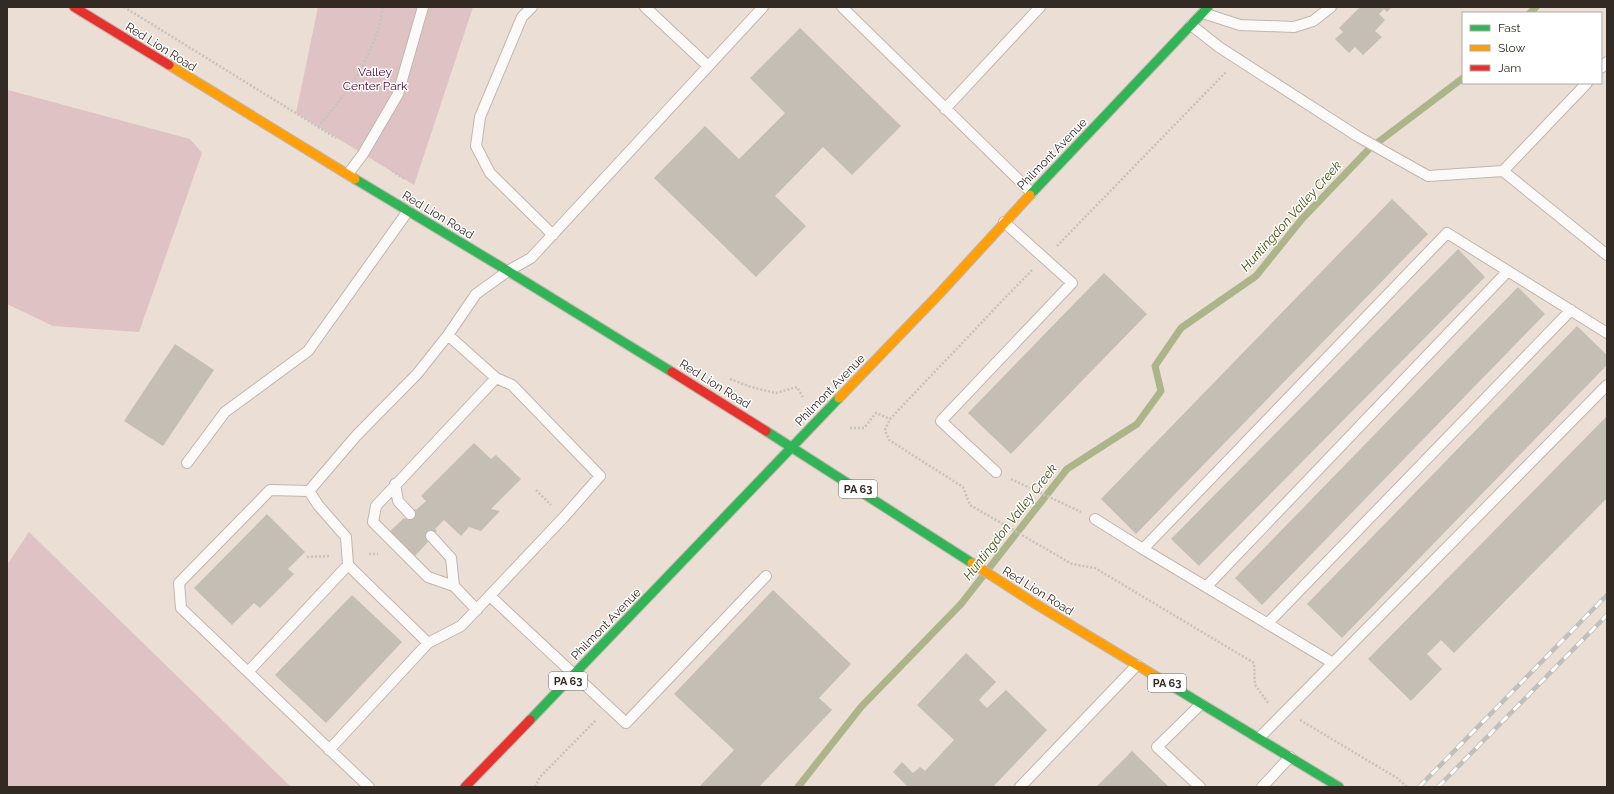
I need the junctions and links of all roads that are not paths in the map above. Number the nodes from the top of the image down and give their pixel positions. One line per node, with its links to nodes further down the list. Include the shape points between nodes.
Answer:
1 (74, 7): 15 (main road, Red Lion Road)
2 (423, 7): 15 (lane, via 398,94 363,154)
3 (532, 7): 19 (lane, via 522,17 480,117 476,146 490,173)
4 (645, 7): 11 (lane)
5 (763, 7): 11 (lane)
6 (842, 7): 13 (lane)
7 (1040, 7): 13 (lane)
8 (1331, 7): 9 (lane, via 1313,21 1294,26 1240,25)
9 (1206, 10): 10 (main road, Philmont Avenue)
10 (1191, 26): 14 (lane, via 1219,47 1357,136 1428,176); 16 (main road, Philmont Avenue)
11 (708, 66): 19 (lane)
12 (1586, 84): 14 (lane)
13 (945, 109): 16 (lane)
14 (1503, 171): 20 (lane)
15 (348, 174): 17 (main road, Red Lion Road)
16 (1032, 193): 18 (main road, Philmont Avenue)
17 (408, 211): 21 (main road, Red Lion Road); 29 (lane, via 308,352 225,412)
18 (1004, 222): 28 (main road, Philmont Avenue, via 940,293); 30 (lane, via 1072,283 941,421)
19 (553, 235): 21 (lane, via 531,258)
20 (1607, 255)
21 (508, 271): 25 (lane, via 476,294); 28 (main road, Red Lion Road)
22 (1508, 271): 23 (lane); 36 (lane, via 1447,233); 40 (lane)
23 (1571, 310): 24 (lane); 43 (lane)
24 (1607, 333)
25 (448, 335): 26 (lane); 32 (lane, via 417,374 356,436)
26 (496, 378): 31 (lane); 41 (lane, via 512,385 600,476)
27 (1607, 385): 45 (lane)
28 (792, 446): 46 (main road, Red Lion Road / PA 63); 48 (main road, Philmont Avenue / PA 63)
29 (187, 463)
30 (996, 472)
31 (396, 484): 33 (lane, via 398,501); 39 (lane, via 376,506 373,522 428,577)
32 (309, 491): 37 (lane, via 346,537); 47 (lane, via 270,490 179,583 181,608)
33 (410, 514)
34 (1095, 519): 36 (lane)
35 (431, 536): 39 (lane, via 451,558)
36 (1144, 549): 40 (lane)
37 (348, 565): 44 (lane); 47 (lane)
38 (766, 576): 48 (lane, via 626,723)
39 (454, 586): 42 (lane)
40 (1206, 587): 43 (lane)
41 (490, 596): 42 (lane); 48 (lane)
42 (477, 610): 44 (lane, via 461,626)
43 (1267, 624): 45 (lane)
44 (428, 642): 51 (lane)
45 (1333, 663): 50 (lane)
46 (1137, 665): 49 (main road, Red Lion Road / PA 63); 55 (lane)
47 (248, 672): 51 (lane)
48 (574, 674): 54 (main road, Philmont Avenue / PA 63)
49 (1201, 704): 50 (main road, Red Lion Road / PA 63); 56 (lane, via 1157,747)
50 (1259, 738): 52 (main road, Red Lion Road / PA 63)
51 (329, 750): 53 (lane)
52 (1290, 757): 57 (lane); 58 (main road, Red Lion Road / PA 63)
53 (369, 787)
54 (465, 787)
55 (1020, 787)
56 (1200, 787)
57 (1262, 787)
58 (1339, 787)

